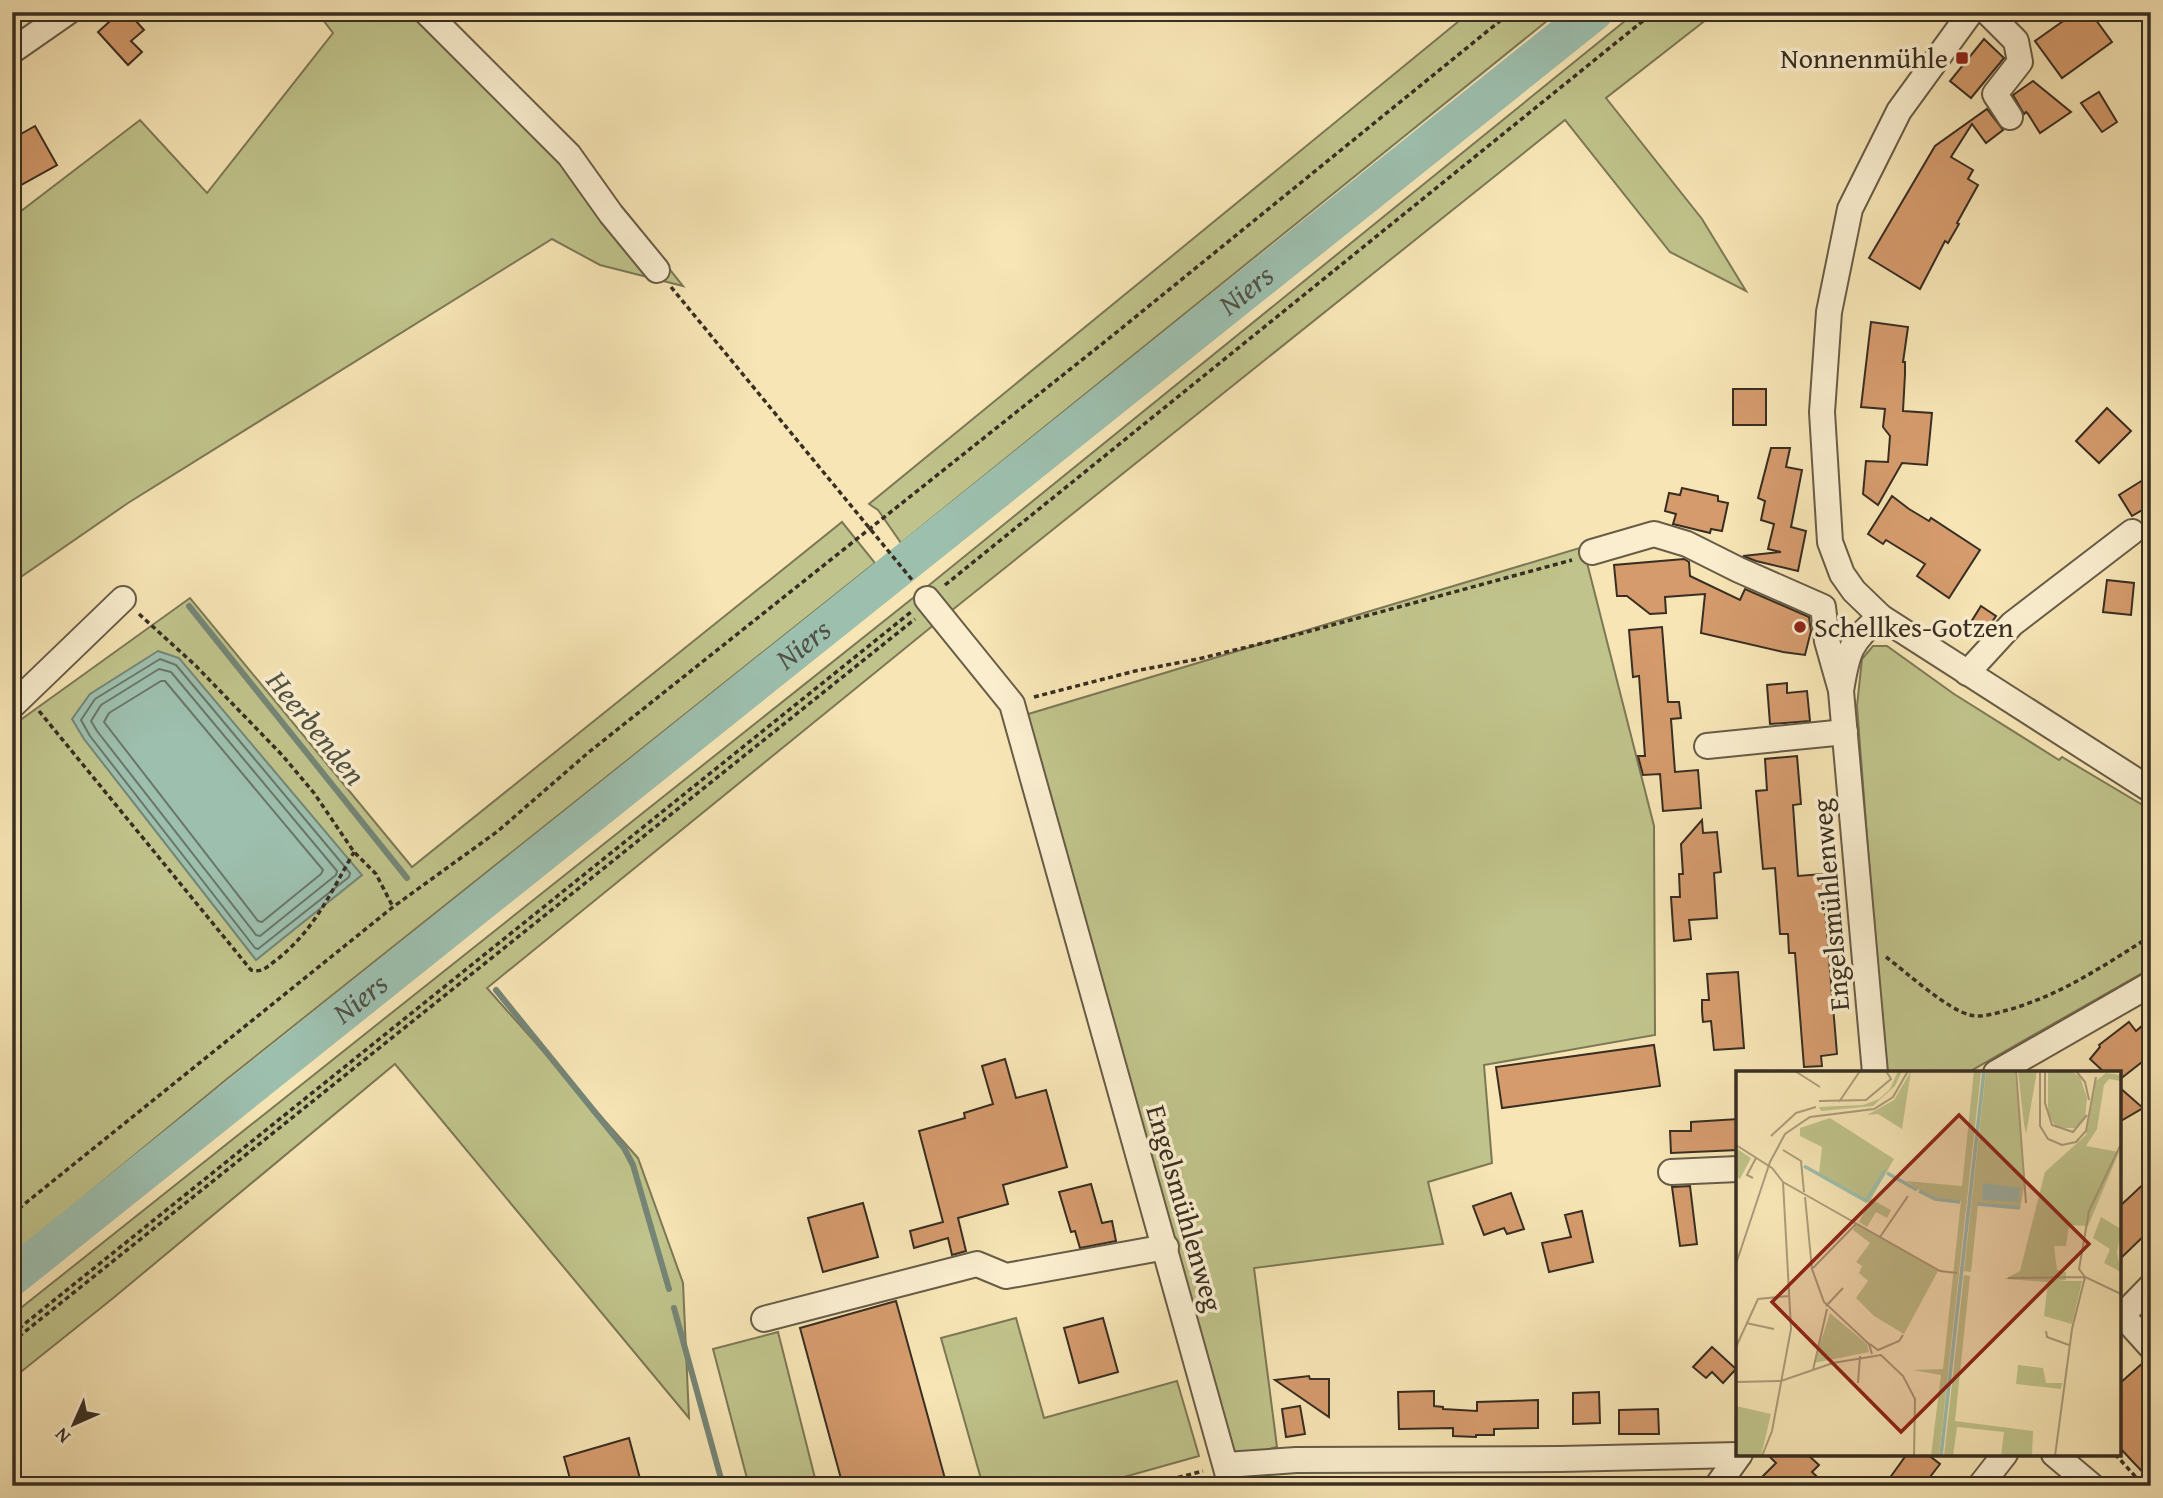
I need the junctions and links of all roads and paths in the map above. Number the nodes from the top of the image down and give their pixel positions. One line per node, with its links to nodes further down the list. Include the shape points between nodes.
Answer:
1 (68, 12): 7 (street)
2 (426, 12): 9 (street, via 569,155)
3 (1511, 12): 10 (path)
4 (1654, 12): 13 (path)
5 (1971, 12): 15 (street, via 1899,111 1850,209 1829,312 1822,412 1830,542 1848,583)
6 (1987, 12): 8 (street, via 2016,41 2020,62 1995,94)
7 (12, 51)
8 (2010, 117)
9 (657, 270): 10 (path)
10 (870, 529): 13 (path); 24 (path, via 589,751 498,831)
11 (2132, 532): 16 (street, via 2011,624)
12 (1592, 552): 17 (street, via 1654,534 1687,544 1823,607); 19 (path, via 1288,637)
13 (925, 596): 19 (street); 37 (path); 38 (path)
14 (123, 599): 18 (street); 23 (path, via 261,732 314,793)
15 (1881, 617): 16 (street); 17 (street, Engelsmühlenweg, via 1854,642)
16 (1967, 673): 22 (street)
17 (1841, 691): 20 (street, Engelsmühlenweg)
18 (18, 699): 23 (path, via 251,971 264,970 308,931)
19 (1012, 704): 33 (street, Engelsmühlenweg)
20 (1845, 732): 21 (street); 26 (street, Engelsmühlenweg)
21 (1707, 746)
22 (2151, 790)
23 (354, 852): 24 (path, via 376,874)
24 (393, 907): 32 (path)
25 (2151, 936): 26 (path, via 2069,987 1990,1015 1970,1015 1942,1001)
26 (1863, 939): 28 (street, Engelsmühlenweg)
27 (2151, 984): 29 (street)
28 (1875, 1071)
29 (1999, 1071)
30 (1736, 1169): 31 (street)
31 (1671, 1171)
32 (12, 1214)
33 (1166, 1247): 36 (street, via 1006,1276 977,1264); 45 (street, Engelsmühlenweg)
34 (2151, 1286): 35 (street)
35 (2121, 1317): 39 (street)
36 (764, 1319)
37 (12, 1334)
38 (12, 1342)
39 (2151, 1347)
40 (1736, 1455): 45 (street, via 1296,1460)
41 (1738, 1456): 47 (street)
42 (2004, 1456): 48 (street)
43 (2056, 1456): 49 (street)
44 (2117, 1456): 50 (path)
45 (1228, 1475): 46 (path)
46 (1146, 1486)
47 (1717, 1486)
48 (1980, 1486)
49 (2092, 1486)
50 (2144, 1486)

